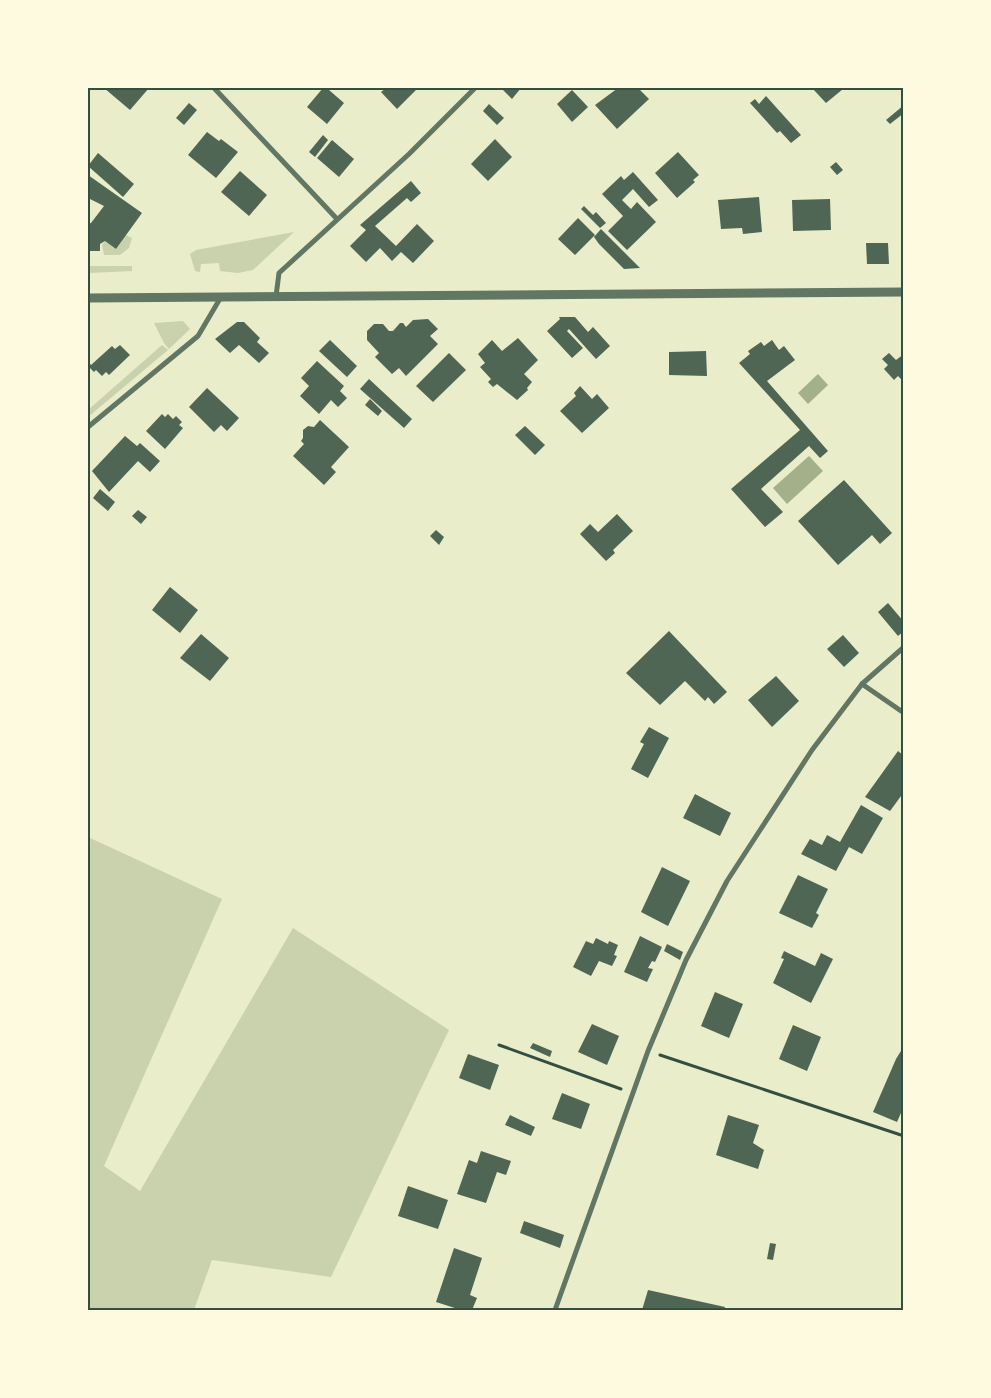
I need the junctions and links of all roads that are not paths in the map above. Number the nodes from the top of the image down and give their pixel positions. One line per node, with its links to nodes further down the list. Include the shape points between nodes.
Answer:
1 (214, 88): 3 (street)
2 (475, 88): 3 (street)
3 (337, 219): 6 (street, via 279,273)
4 (904, 292): 6 (street)
5 (221, 296): 6 (street); 7 (street); 8 (street, via 198,336)
6 (276, 296)
7 (88, 298)
8 (88, 427)
9 (904, 647): 10 (street)
10 (862, 684): 11 (street); 12 (street, via 812,750 727,880 686,960 648,1051)
11 (904, 714)
12 (555, 1310)

